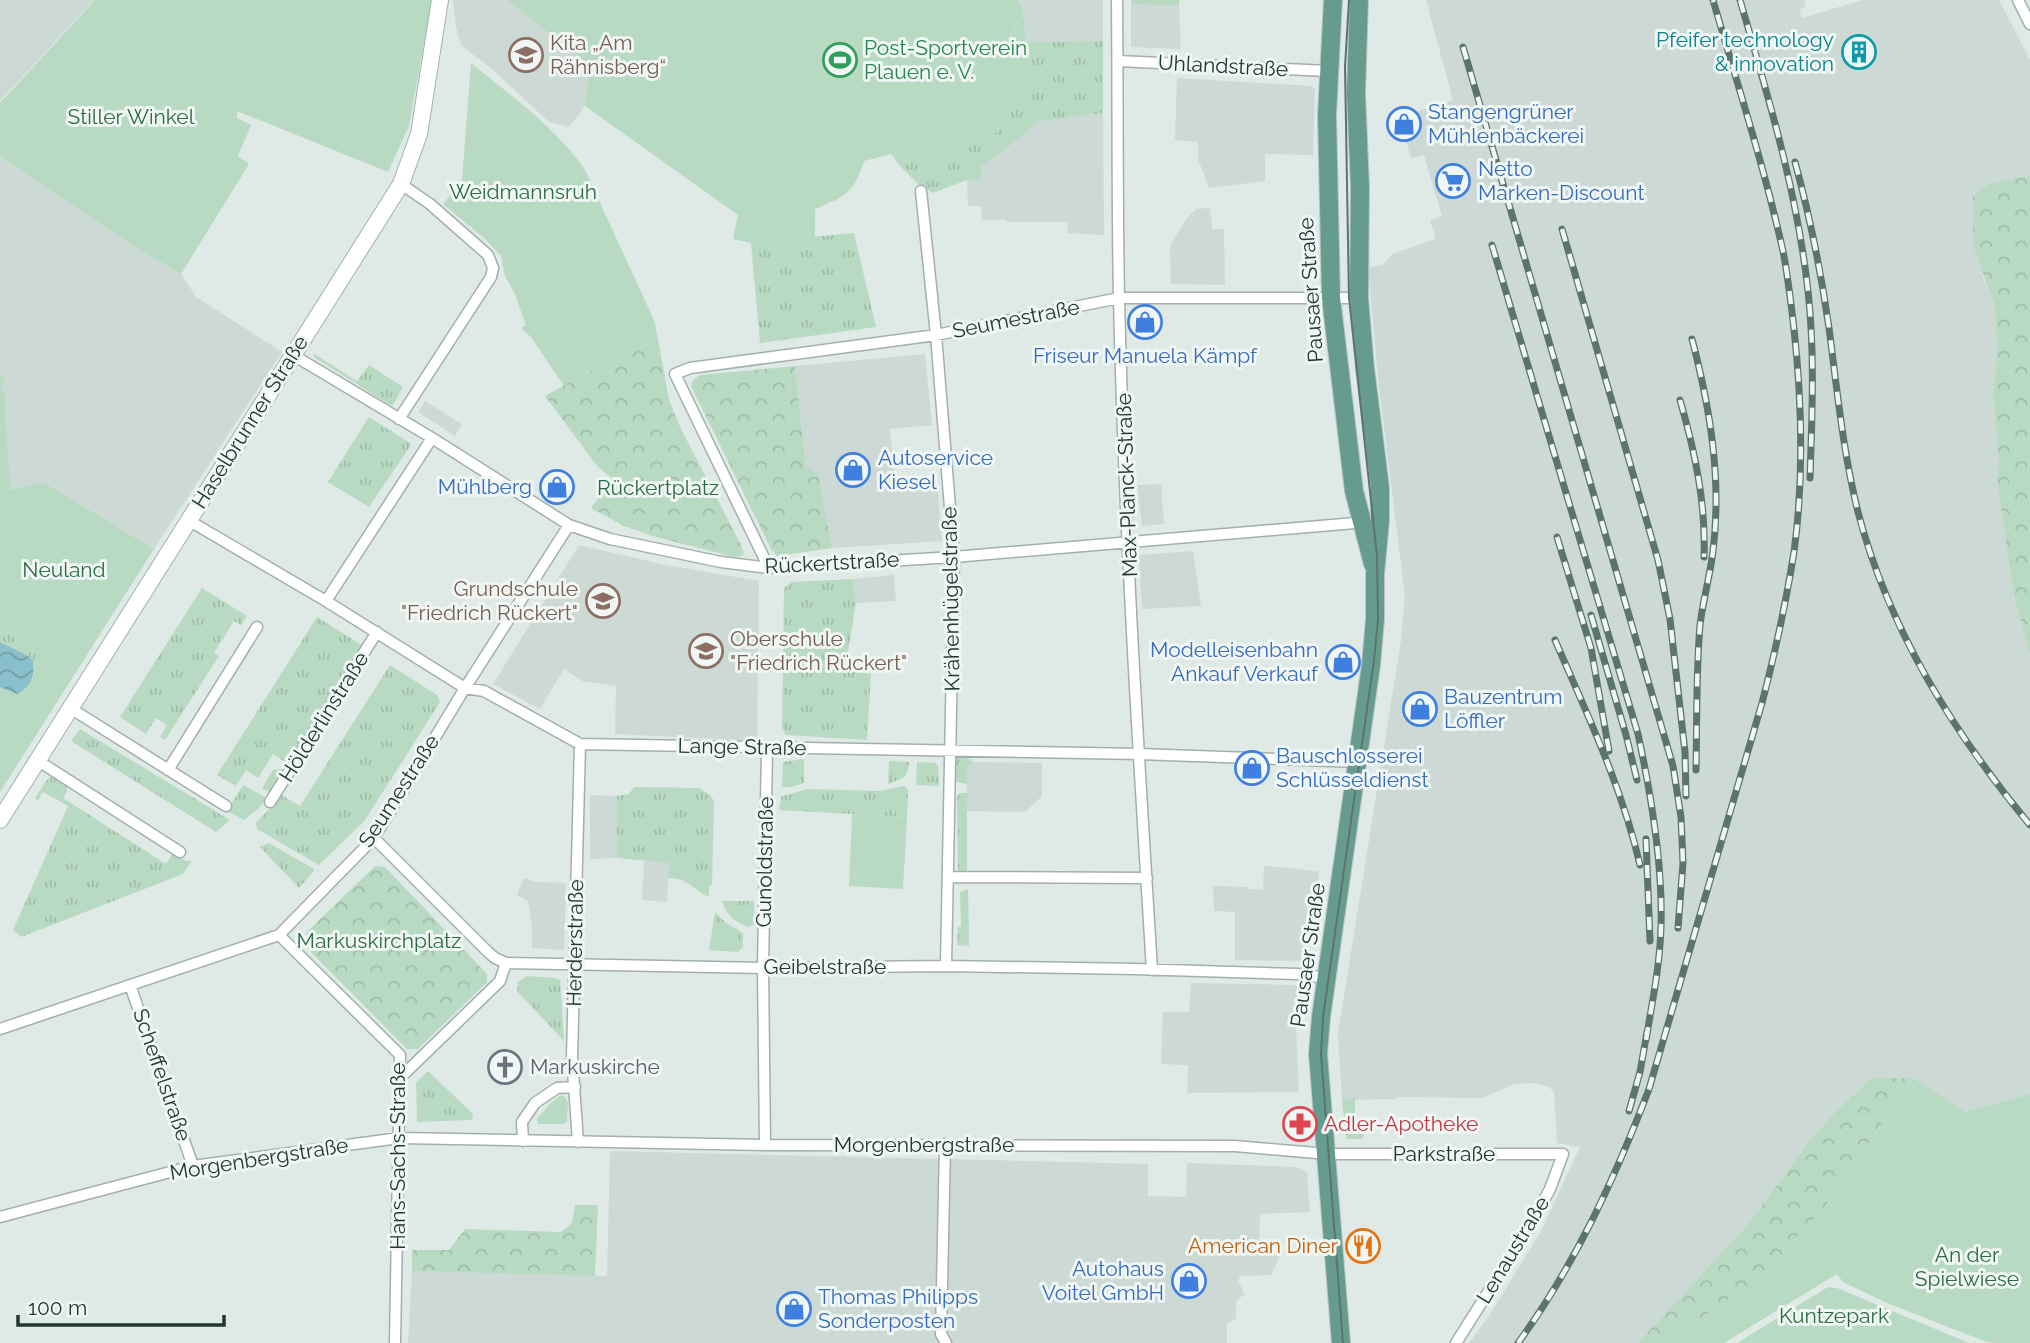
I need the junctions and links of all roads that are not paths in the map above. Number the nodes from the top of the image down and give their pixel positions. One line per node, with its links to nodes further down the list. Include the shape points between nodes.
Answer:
1 (440, 0): 9 (street, Haselbrunner Straße, via 419,134)
2 (1117, 0): 7 (street, Max-Planck-Straße)
3 (1333, 0): 8 (main road, Pausaer Straße)
4 (1359, 0): 13 (main road, Pausaer Straße)
5 (2018, 0): 6 (street)
6 (2030, 24)
7 (1118, 61): 8 (street, Uhlandstraße); 11 (street, Max-Planck-Straße)
8 (1328, 71): 12 (main road, Pausaer Straße)
9 (401, 184): 15 (street, Haselbrunner Straße); 16 (street, via 488,255 493,268)
10 (920, 191): 14 (street, Krähenhügelstraße)
11 (1119, 298): 12 (street, Seumestraße); 14 (street, Seumestraße); 22 (street, Max-Planck-Straße)
12 (1331, 298): 13 (street, Seumestraße); 20 (main road, Pausaer Straße, via 1354,491)
13 (1359, 298): 19 (main road, Pausaer Straße, via 1381,488)
14 (936, 335): 23 (street, Krähenhügelstraße); 24 (street, Seumestraße, via 690,368 675,374)
15 (293, 355): 16 (street, Rückertstraße); 18 (street, Haselbrunner Straße)
16 (400, 419): 17 (street, Rückertstraße)
17 (432, 438): 21 (street, Rückertstraße); 26 (street)
18 (188, 520): 26 (street, Lange Straße); 30 (street, Haselbrunner Straße)
19 (1380, 521): 20 (street, Rückertstraße); 25 (main road, Pausaer Straße)
20 (1362, 522): 22 (street, Rückertstraße); 25 (main road, Pausaer Straße)
21 (569, 525): 24 (street, Rückertstraße, via 635,544); 29 (street, Seumestraße)
22 (1129, 542): 23 (street, Rückertstraße); 34 (street, Max-Planck-Straße)
23 (954, 556): 24 (street, Rückertstraße); 33 (street, Krähenhügelstraße)
24 (769, 568)
25 (1376, 574): 36 (main road, Pausaer Straße, via 1371,665)
26 (326, 601): 28 (street, Lange Straße)
27 (257, 627): 37 (street)
28 (377, 632): 29 (street, Lange Straße); 38 (street, Hölderlinstraße)
29 (465, 688): 31 (street, Lange Straße, via 484,691); 41 (street, Seumestraße)
30 (70, 708): 35 (street, Haselbrunner Straße); 37 (street)
31 (580, 744): 32 (street, Lange Straße); 47 (street, Herderstraße)
32 (767, 748): 33 (street, Lange Straße); 49 (street, Gunoldstraße)
33 (951, 750): 34 (street, Lange Straße); 43 (street, Krähenhügelstraße)
34 (1139, 754): 36 (street, Lange Straße); 44 (street, Max-Planck-Straße)
35 (37, 760): 40 (street, Haselbrunner Straße); 42 (street)
36 (1358, 762): 51 (main road, Pausaer Straße)
37 (168, 770): 39 (street)
38 (270, 802)
39 (226, 806)
40 (0, 820)
41 (374, 838): 45 (street, Seumestraße); 46 (street, via 495,958)
42 (180, 852)
43 (948, 877): 44 (street); 48 (street, Krähenhügelstraße)
44 (1147, 878): 50 (street, Max-Planck-Straße)
45 (279, 935): 52 (street, Seumestraße); 54 (street, Hans-Sachs-Straße, via 400,1055)
46 (506, 963): 47 (street, Geibelstraße); 54 (street, via 500,981)
47 (575, 965): 49 (street, Geibelstraße); 55 (street, Herderstraße)
48 (946, 966): 49 (street, Geibelstraße); 50 (street, Geibelstraße)
49 (763, 968): 60 (street, Gunoldstraße)
50 (1153, 970): 51 (street, Geibelstraße)
51 (1326, 978): 61 (main road, Pausaer Straße, via 1318,1054)
52 (130, 985): 53 (street, Seumestraße); 63 (street, Scheffelstraße)
53 (0, 1029)
54 (400, 1078): 56 (street, Hans-Sachs-Straße)
55 (575, 1087): 57 (street, via 557,1088 535,1103 522,1122); 58 (street, Herderstraße)
56 (399, 1138): 57 (street, Morgenbergstraße); 63 (street, Morgenbergstraße); 65 (street, Hans-Sachs-Straße)
57 (523, 1141): 58 (street, Morgenbergstraße)
58 (579, 1142): 60 (street, Morgenbergstraße)
59 (945, 1144): 60 (street, Morgenbergstraße); 61 (street, Morgenbergstraße, via 1235,1146); 66 (street, via 941,1334)
60 (765, 1145)
61 (1326, 1154): 62 (street, Parkstraße); 67 (main road, Pausaer Straße)
62 (1563, 1154): 68 (street, Lenaustraße, via 1530,1226)
63 (193, 1166): 64 (street, Morgenbergstraße)
64 (0, 1217)
65 (395, 1343)
66 (946, 1343)
67 (1340, 1343)
68 (1456, 1343)

